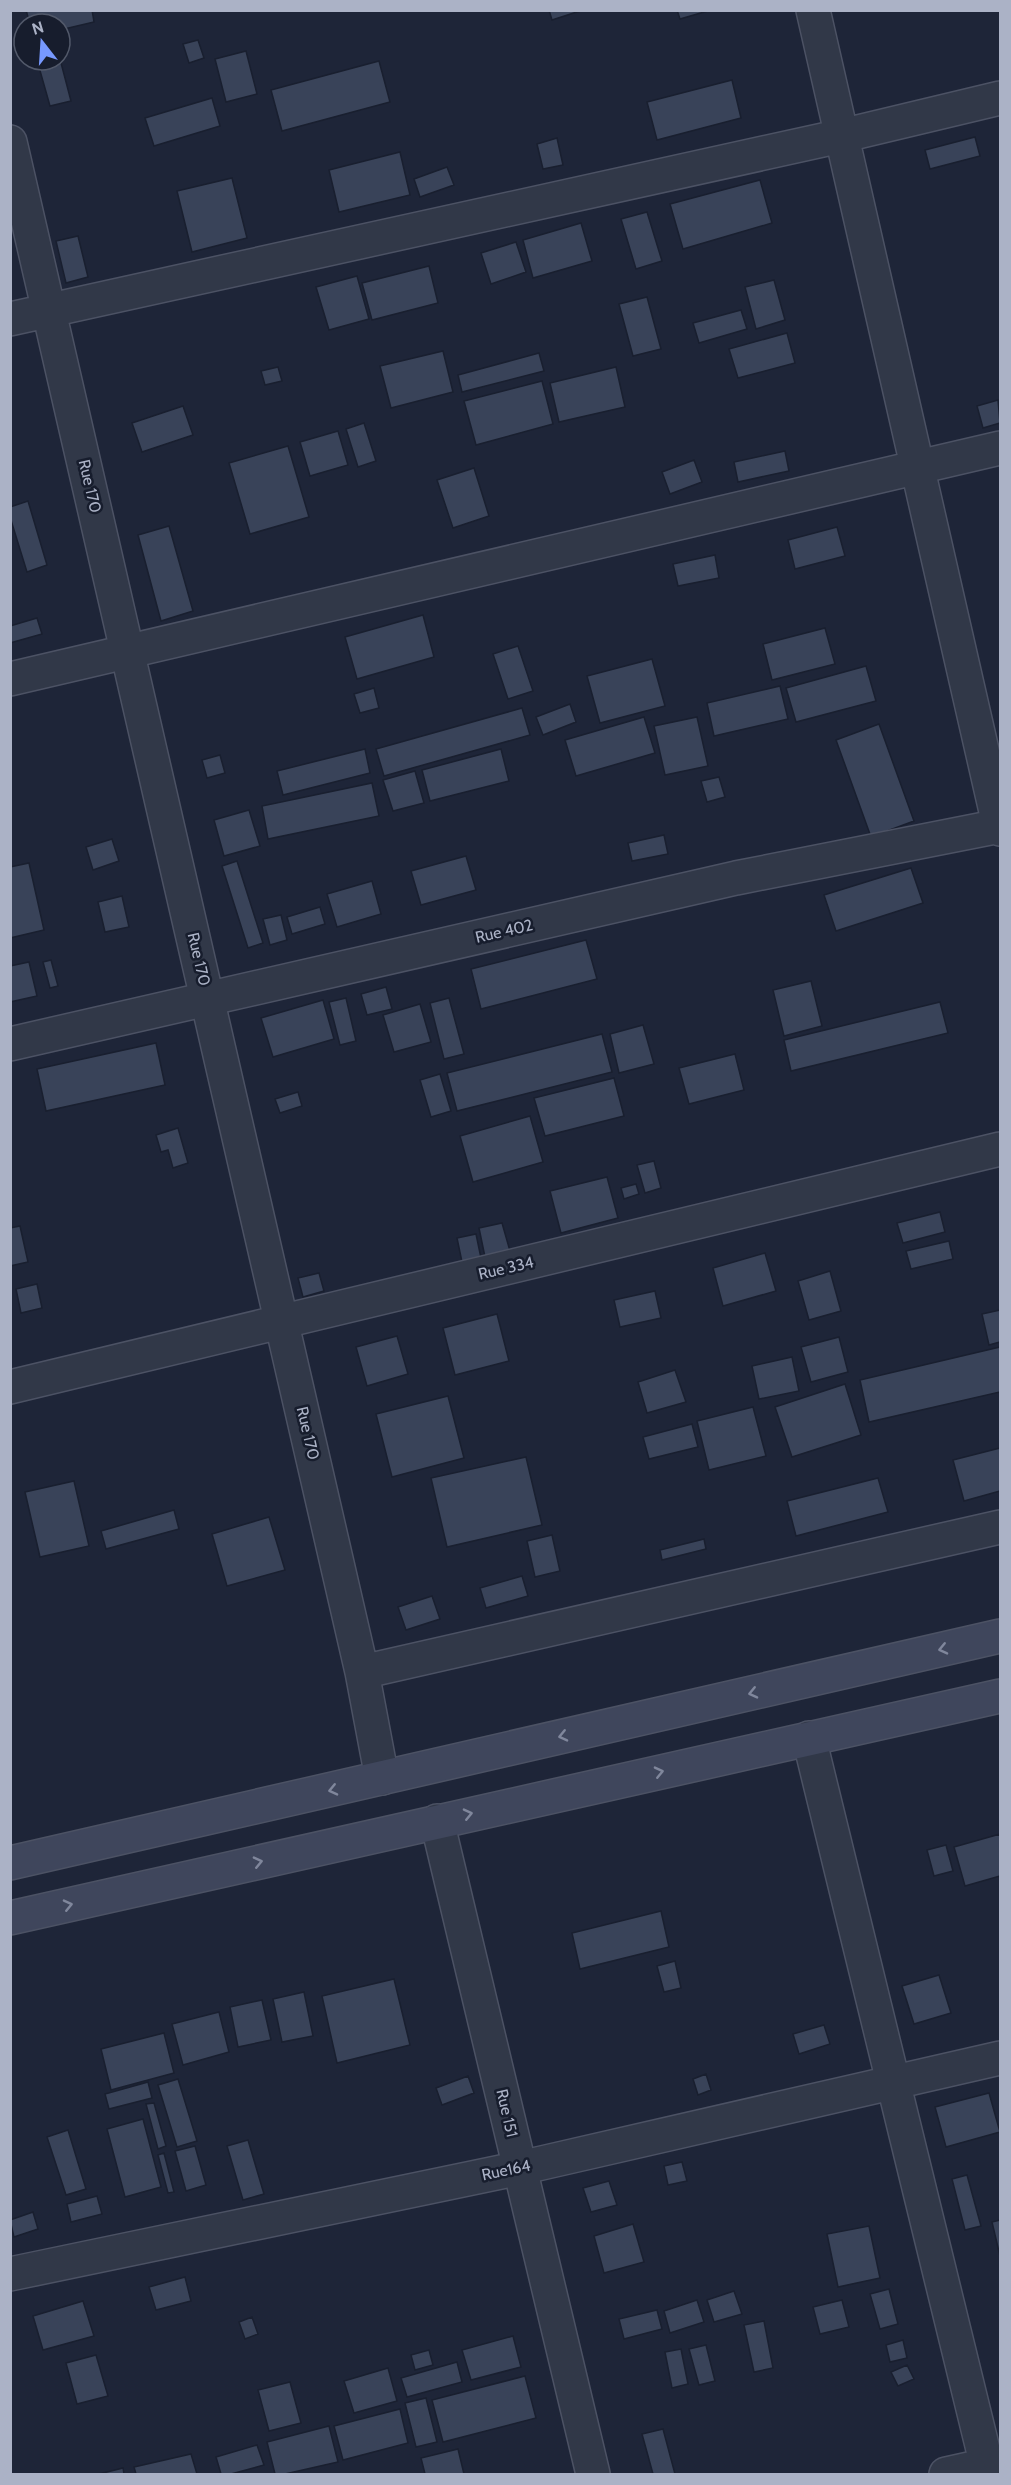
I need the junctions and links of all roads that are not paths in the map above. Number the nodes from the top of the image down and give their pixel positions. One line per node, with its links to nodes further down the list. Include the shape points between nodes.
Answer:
1 (813, 10): 3 (street)
2 (1000, 98): 3 (street)
3 (841, 136): 5 (street); 8 (street)
4 (10, 142): 5 (street, Rue 170)
5 (50, 310): 6 (street); 9 (street, Rue 170)
6 (10, 320)
7 (1000, 448): 8 (street)
8 (918, 468): 9 (street); 11 (street)
9 (128, 652): 10 (street); 12 (street, Rue 170)
10 (10, 680)
11 (1000, 827): 12 (street, Rue 402, via 736,878)
12 (208, 1000): 13 (street, Rue 402); 15 (street, Rue 170)
13 (10, 1044)
14 (1000, 1149): 15 (street, Rue 334)
15 (282, 1322): 16 (street, Rue 334); 19 (street, Rue 170)
16 (10, 1387)
17 (1000, 1527): 19 (street)
18 (1000, 1636): 22 (main road, one-way to 22)
19 (362, 1672): 22 (street, Rue 170)
20 (1000, 1696): 21 (main road)
21 (809, 1738): 23 (main road, one-way to 21); 27 (street)
22 (382, 1778): 24 (main road, one-way to 24)
23 (437, 1821): 25 (main road, one-way to 23); 28 (street, Rue 151)
24 (10, 1863)
25 (10, 1918)
26 (1000, 2058): 27 (street, Rue164)
27 (893, 2083): 28 (street, Rue164); 30 (street)
28 (520, 2168): 29 (street, Rue164); 31 (street, Rue 151)
29 (10, 2274)
30 (992, 2467): 32 (street)
31 (593, 2475)
32 (946, 2475)

